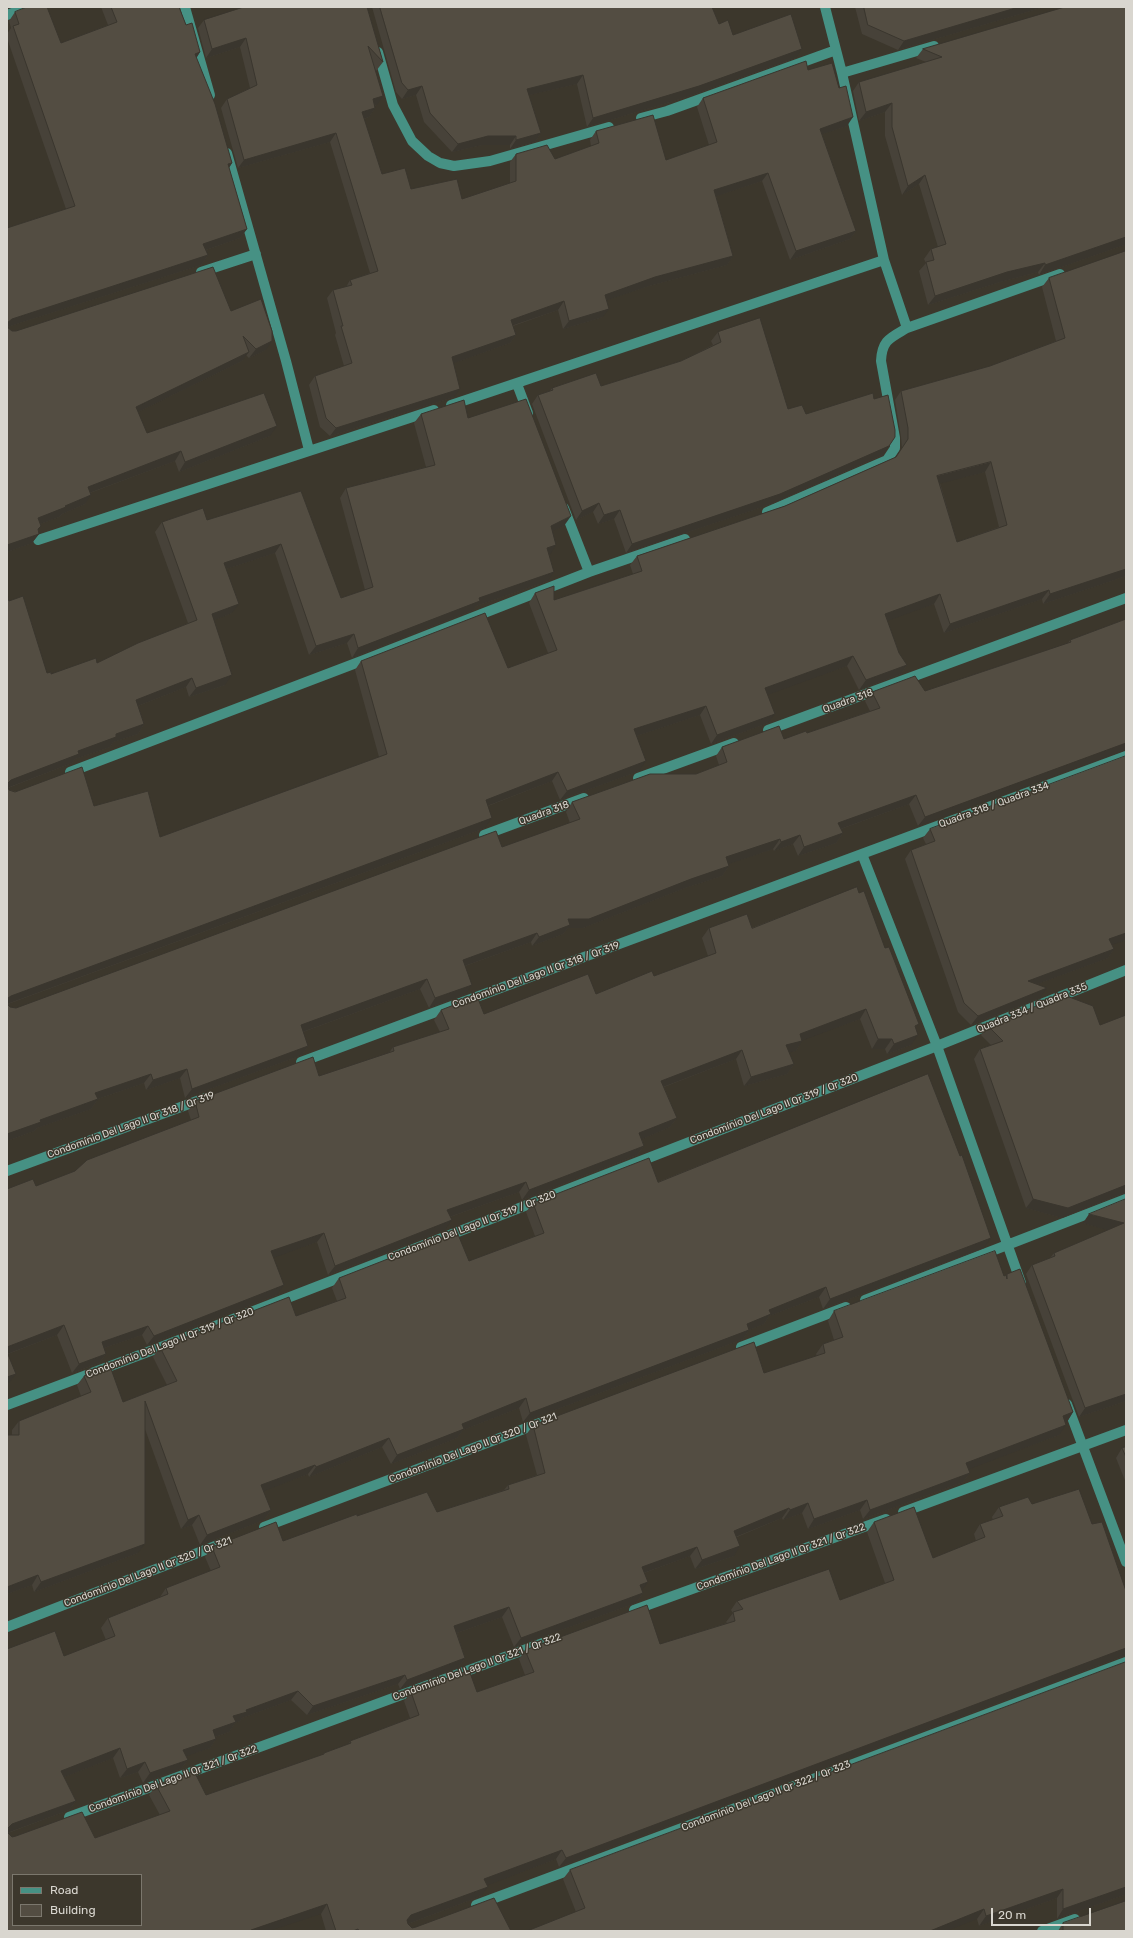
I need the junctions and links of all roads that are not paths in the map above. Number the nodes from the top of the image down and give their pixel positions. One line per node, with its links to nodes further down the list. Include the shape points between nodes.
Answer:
1 (29, 7): 4 (street)
2 (185, 7): 9 (street)
3 (825, 7): 7 (street)
4 (7, 15)
5 (947, 42): 8 (street)
6 (376, 45): 11 (street, via 393,105 412,141 440,163 454,166 490,161)
7 (836, 50): 8 (street); 10 (street, via 667,111)
8 (842, 73): 14 (street)
9 (213, 104)
10 (630, 121)
11 (616, 126)
12 (224, 142): 13 (street)
13 (256, 254): 16 (street); 20 (street)
14 (884, 260): 17 (street); 18 (street)
15 (1073, 270): 17 (street)
16 (188, 276)
17 (907, 328): 22 (street, via 888,338 882,350 881,361 895,438 895,448 887,460)
18 (517, 384): 19 (street); 20 (street)
19 (531, 420)
20 (309, 450): 24 (street)
21 (561, 499): 25 (street)
22 (761, 514)
23 (693, 537): 25 (street)
24 (38, 540)
25 (588, 572): 30 (street)
26 (1126, 598): 27 (street, Quadra 318)
27 (760, 733)
28 (745, 739): 31 (street)
29 (1126, 756): 34 (street, Quadra 318 / Quadra 334)
30 (59, 776)
31 (626, 783)
32 (596, 794): 33 (street, Quadra 318)
33 (477, 838)
34 (862, 854): 36 (street); 37 (street, Condomínio Del Lago II Qr 318 / Qr 319)
35 (1126, 970): 36 (street, Quadra 334 / Quadra 335)
36 (937, 1046): 41 (street); 45 (street, Condomínio Del Lago II Qr 319 / Qr 320)
37 (292, 1065)
38 (218, 1093): 39 (street, Condomínio Del Lago II Qr 318 / Qr 319)
39 (7, 1171)
40 (1126, 1199): 41 (street)
41 (1008, 1246): 42 (street); 43 (street)
42 (1024, 1291)
43 (733, 1350)
44 (1063, 1395): 48 (street)
45 (7, 1405)
46 (555, 1417): 49 (street, Condomínio Del Lago II Qr 320 / Qr 321)
47 (1126, 1430): 48 (street, Condomínio Del Lago II Qr 321 / Qr 322)
48 (1083, 1447): 51 (street); 52 (street, Condomínio Del Lago II Qr 321 / Qr 322)
49 (258, 1530)
50 (236, 1538): 53 (street, Condomínio Del Lago II Qr 320 / Qr 321)
51 (1126, 1562)
52 (624, 1614)
53 (7, 1627)
54 (564, 1636): 56 (street, Condomínio Del Lago II Qr 321 / Qr 322)
55 (1126, 1662): 57 (street, Condomínio Del Lago II Qr 322 / Qr 323)
56 (58, 1821)
57 (466, 1909)
58 (1084, 1916): 59 (street)
59 (1042, 1931)

